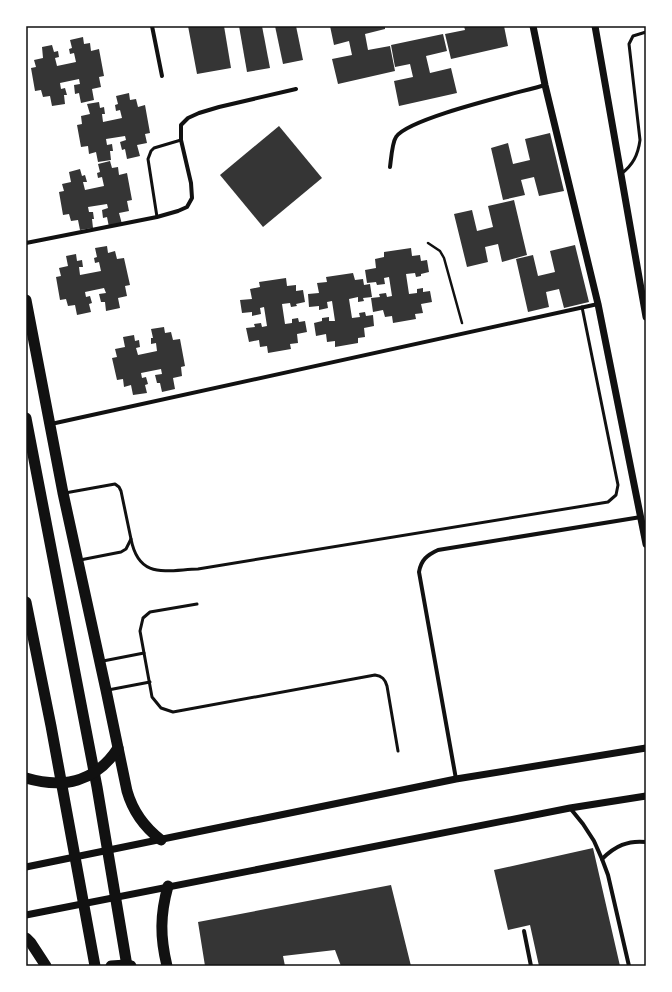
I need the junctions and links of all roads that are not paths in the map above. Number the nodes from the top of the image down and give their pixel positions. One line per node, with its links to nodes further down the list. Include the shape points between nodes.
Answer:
1 (152, 26): 5 (street)
2 (533, 26): 6 (street)
3 (595, 26): 10 (street)
4 (646, 32): 10 (lane, via 633,36 629,44 640,140 633,163)
5 (162, 76)
6 (545, 85): 9 (street, via 440,115 408,127 395,138); 14 (street)
7 (296, 89): 8 (street, via 199,113 181,125)
8 (181, 140): 11 (lane, via 154,148 148,159); 11 (street, via 192,198 187,207)
9 (390, 167)
10 (621, 174): 16 (street)
11 (157, 217): 12 (street)
12 (26, 244)
13 (26, 300): 18 (highway)
14 (598, 304): 15 (street); 20 (street)
15 (582, 307): 18 (street); 21 (lane, via 618,485 616,495 608,502 198,569 149,569 137,558)
16 (646, 316)
17 (26, 418): 44 (highway, via 86,728)
18 (49, 424): 19 (highway)
19 (63, 493): 21 (lane, via 114,484 119,487); 23 (highway)
20 (641, 517): 22 (street); 34 (street, via 438,550 425,558 420,565 419,572)
21 (131, 539): 23 (lane, via 126,549 121,552)
22 (646, 544)
23 (77, 561): 27 (highway)
24 (26, 602): 47 (highway)
25 (197, 604): 26 (lane, via 150,612 143,618 140,631)
26 (144, 653): 27 (lane); 28 (lane)
27 (100, 661): 29 (highway)
28 (150, 682): 29 (lane); 32 (lane, via 152,697 161,708 173,712 379,676 384,678 387,686)
29 (106, 690): 30 (highway)
30 (118, 748): 33 (highway, via 112,759 102,768 78,780 52,784); 37 (highway, via 130,802 143,824)
31 (646, 748): 34 (street)
32 (398, 751)
33 (26, 778)
34 (456, 780): 37 (street)
35 (646, 796): 36 (street)
36 (570, 808): 39 (street, via 590,835); 41 (street)
37 (161, 840): 40 (street)
38 (646, 842): 39 (street, via 627,842)
39 (602, 859): 54 (street)
40 (26, 867)
41 (168, 886): 42 (street); 52 (highway, via 161,928)
42 (26, 915)
43 (524, 931): 53 (street)
44 (122, 932): 49 (highway); 51 (highway)
45 (26, 938): 46 (highway)
46 (46, 966)
47 (95, 966)
48 (111, 966): 50 (highway)
49 (127, 966)
50 (131, 966)
51 (134, 966)
52 (167, 966)
53 (531, 966)
54 (629, 966)

